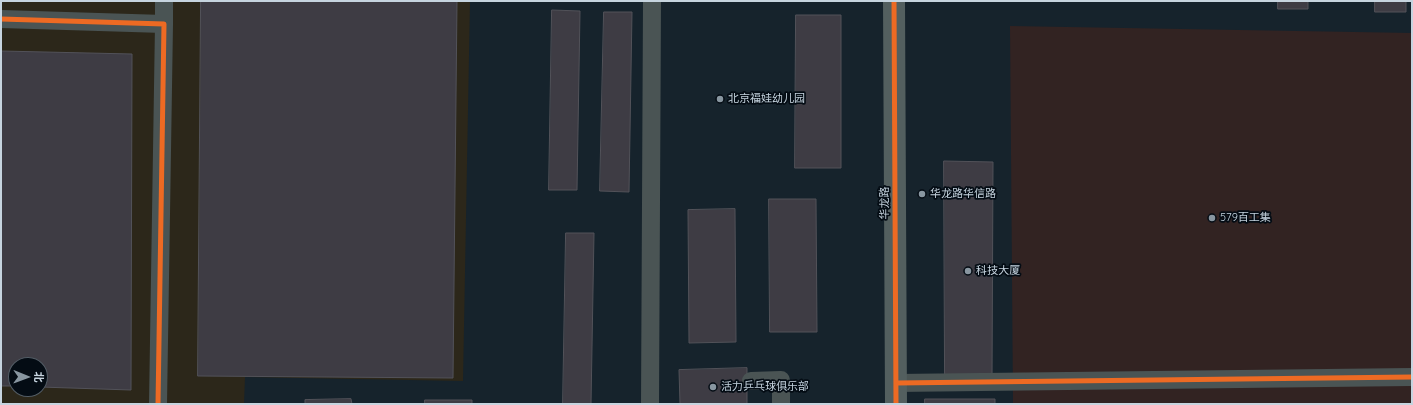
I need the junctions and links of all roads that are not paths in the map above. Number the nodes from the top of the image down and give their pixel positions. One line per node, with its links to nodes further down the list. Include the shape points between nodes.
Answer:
1 (164, 1): 5 (street)
2 (652, 1): 10 (street)
3 (894, 1): 8 (main road, 华龙路)
4 (1, 19): 5 (street)
5 (164, 24): 9 (street)
6 (1412, 377): 8 (street)
7 (751, 382): 11 (street, via 781,380)
8 (896, 394)
9 (158, 404)
10 (650, 404)
11 (781, 404)

